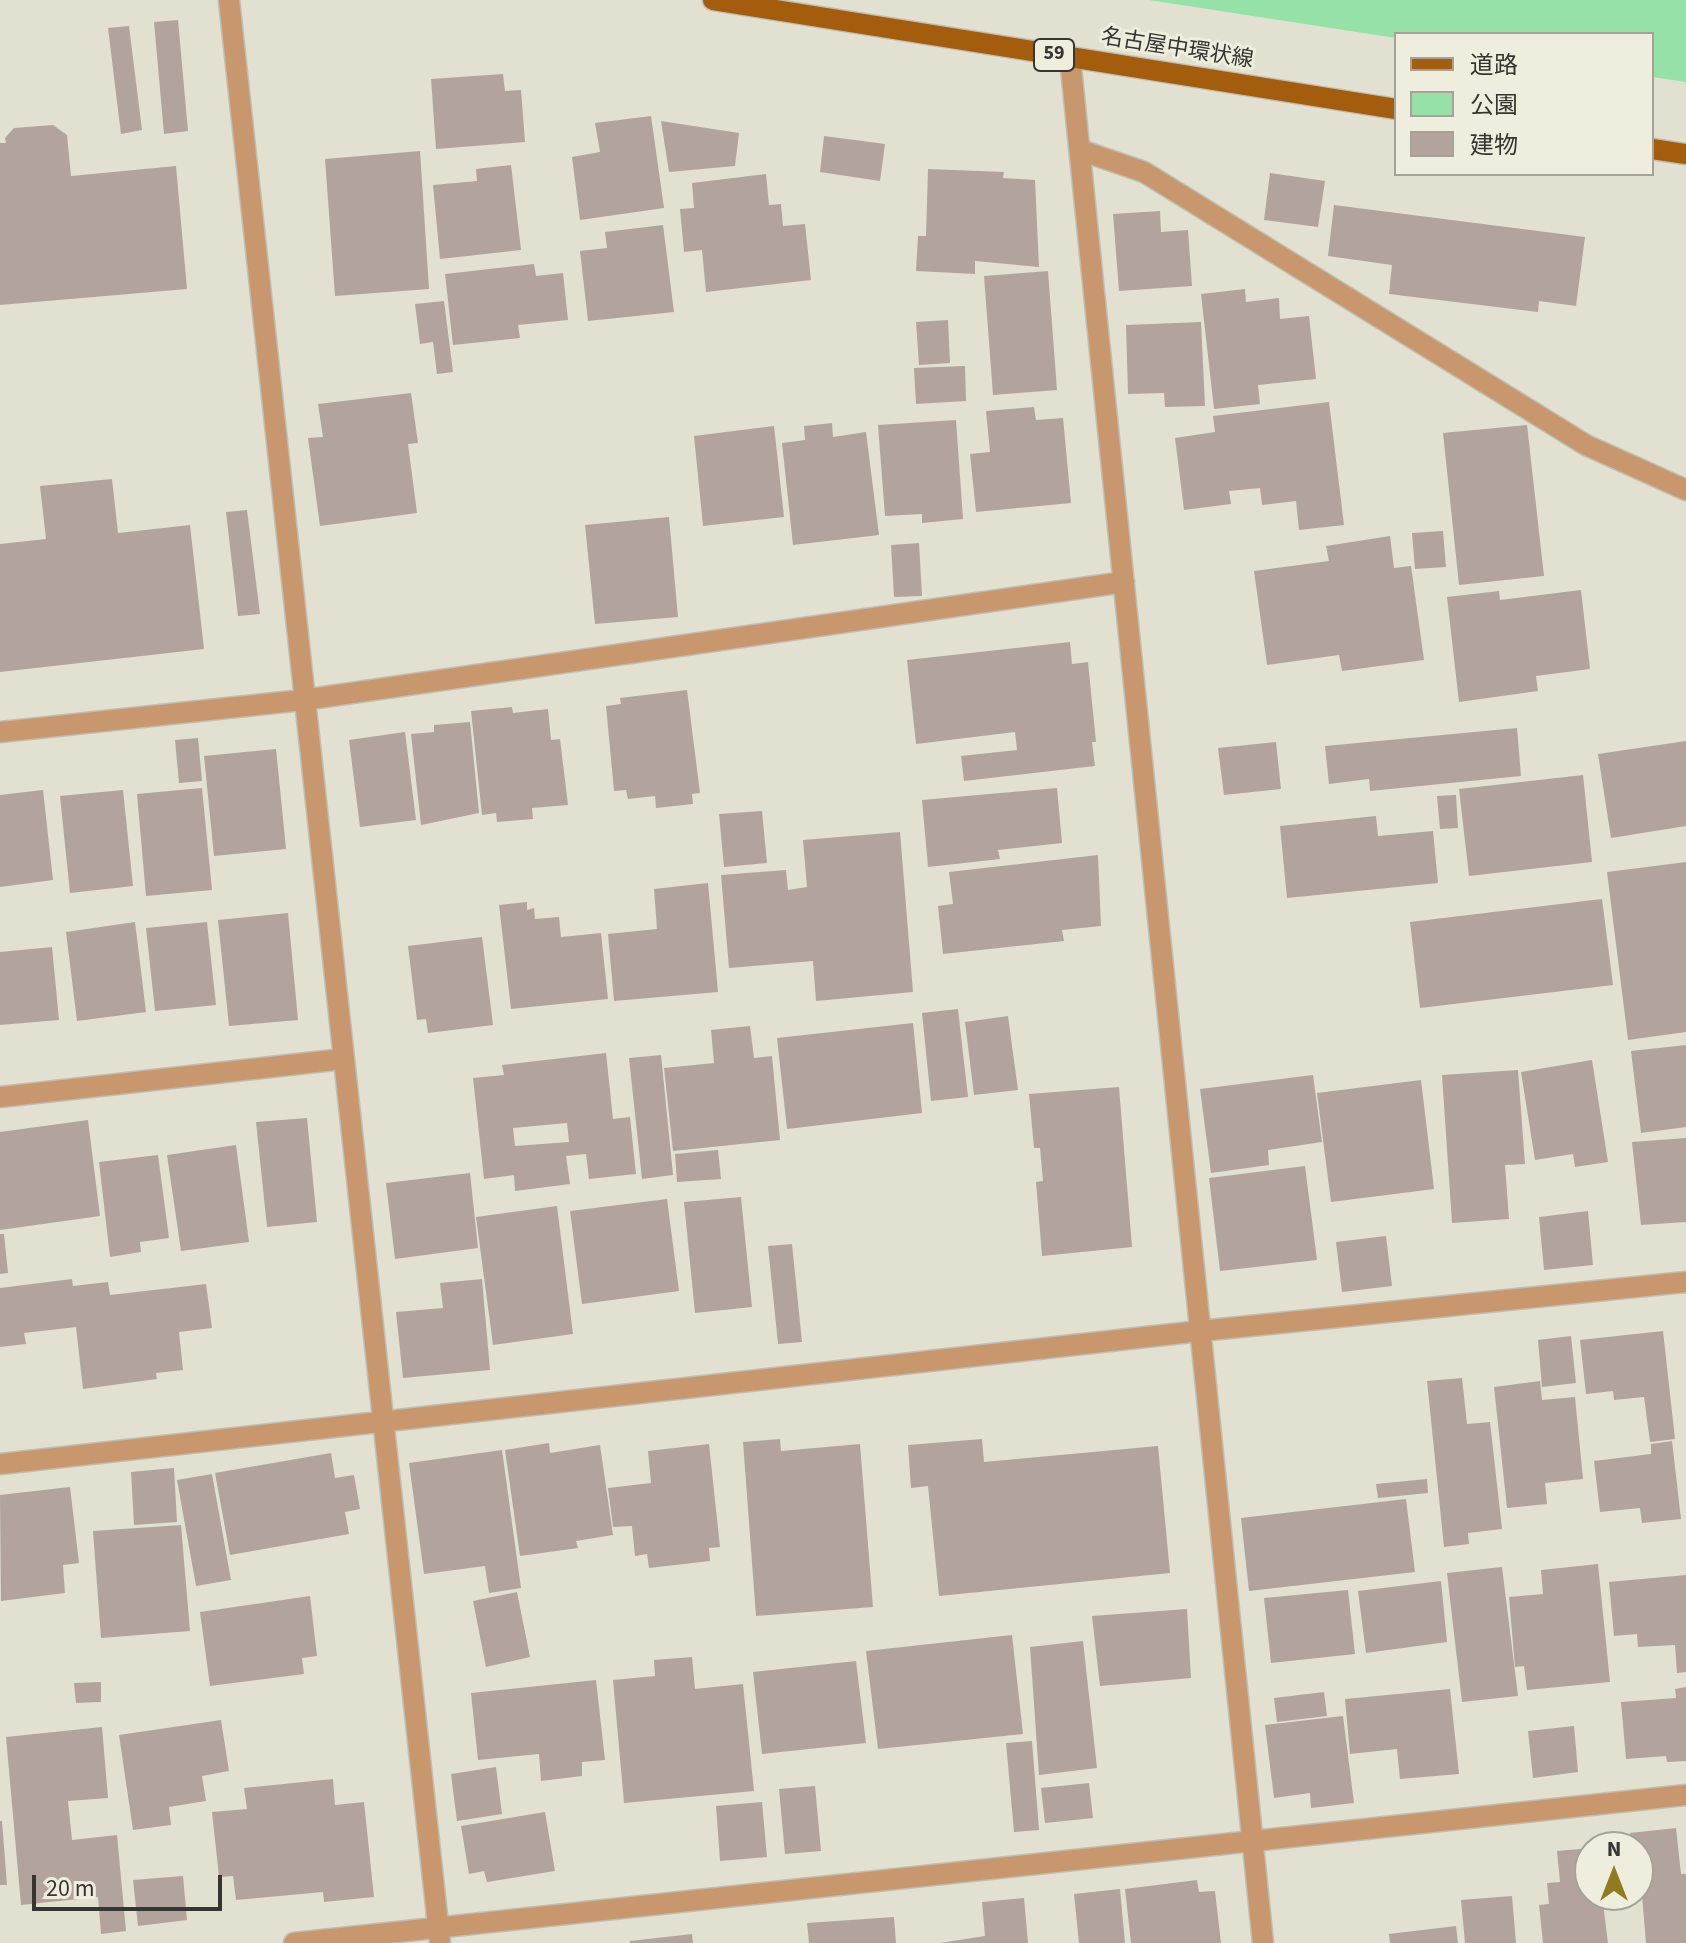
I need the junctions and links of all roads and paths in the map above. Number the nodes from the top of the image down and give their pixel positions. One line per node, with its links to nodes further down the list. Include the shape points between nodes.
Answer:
1 (229, 0): 10 (street)
2 (713, 0): 3 (main road, 名古屋中環状線 / 59)
3 (1070, 58): 4 (main road, 名古屋中環状線 / 59); 6 (street)
4 (1394, 109)
5 (1654, 149): 7 (main road)
6 (1080, 150): 8 (street, via 1144,172 1586,445); 9 (street)
7 (1686, 154)
8 (1686, 490)
9 (1124, 582): 10 (street); 15 (street)
10 (303, 700): 11 (street); 12 (street)
11 (0, 732)
12 (343, 1059): 13 (street); 16 (street)
13 (0, 1097)
14 (1686, 1282): 15 (street)
15 (1200, 1331): 16 (street); 19 (street)
16 (383, 1420): 17 (street); 20 (street)
17 (0, 1464)
18 (1686, 1795): 19 (street)
19 (1252, 1840): 20 (street); 22 (street)
20 (439, 1935): 21 (street)
21 (294, 1943)
22 (1263, 1943)

